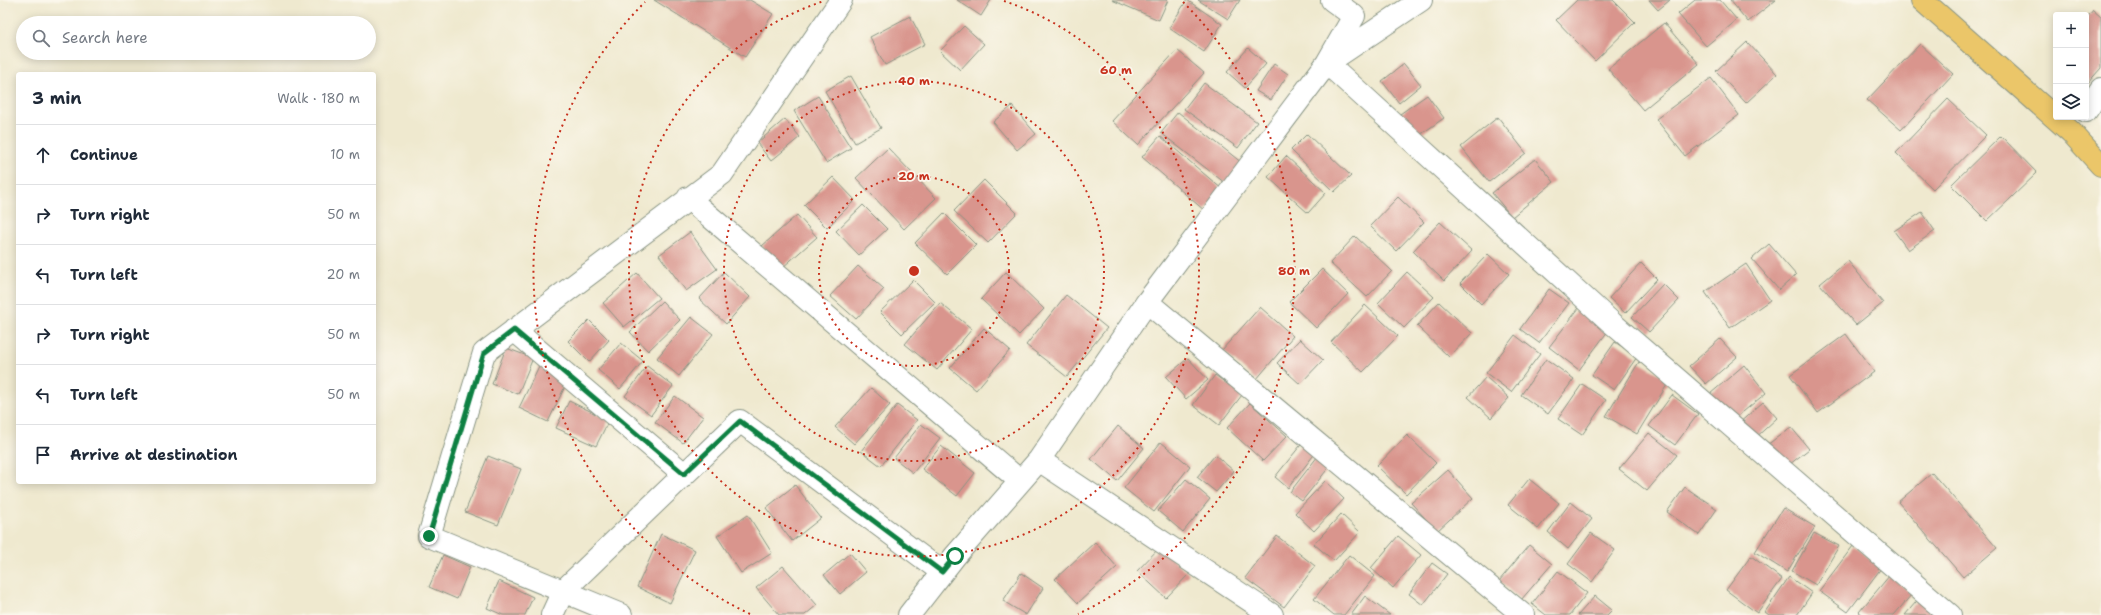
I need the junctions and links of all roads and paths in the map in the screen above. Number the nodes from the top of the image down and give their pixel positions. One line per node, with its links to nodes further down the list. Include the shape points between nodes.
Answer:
1 (841, 0): 10 (street, via 722,174)
2 (1332, 0): 5 (street, via 1354,16)
3 (1421, 0): 5 (street)
4 (1922, 0): 8 (main road)
5 (1327, 63): 11 (street); 23 (street, via 1612,323)
6 (2101, 89): 7 (street)
7 (2089, 106)
8 (2076, 124): 9 (main road)
9 (2101, 165)
10 (688, 198): 12 (street); 15 (street)
11 (1147, 302): 13 (street); 22 (street)
12 (514, 330): 14 (street); 17 (street, via 484,353 429,536)
13 (1039, 460): 15 (street); 21 (street)
14 (684, 474): 16 (street, via 740,421); 17 (street)
15 (1020, 481): 16 (street)
16 (942, 572): 20 (street)
17 (563, 591): 18 (street); 19 (street)
18 (552, 615)
19 (621, 615)
20 (909, 615)
21 (1272, 615)
22 (1523, 615)
23 (1950, 615)

